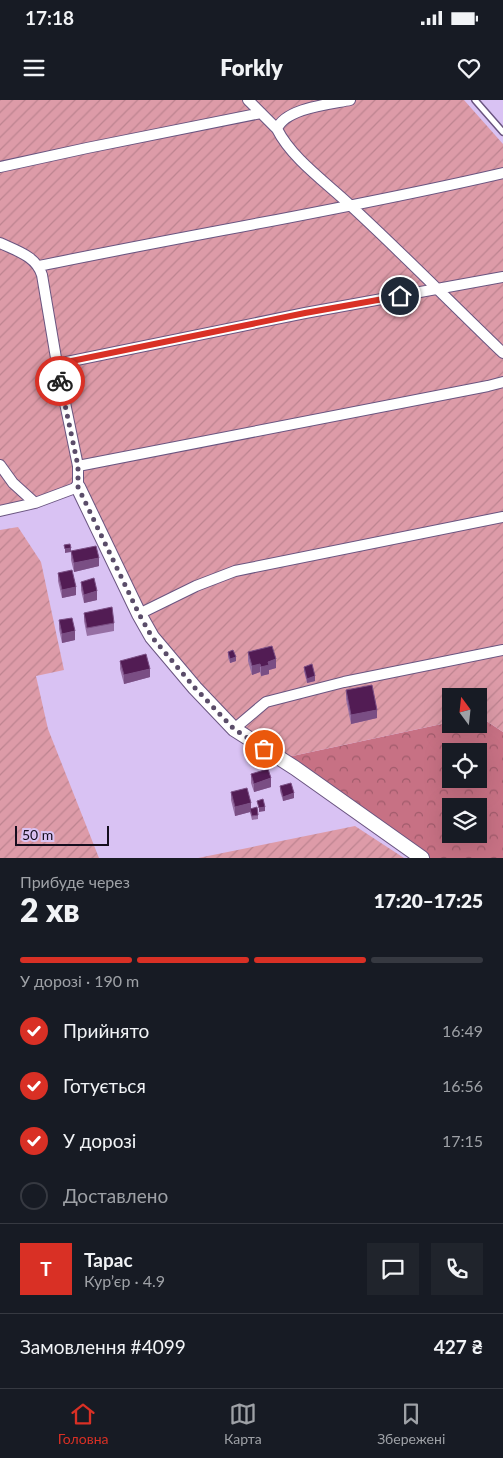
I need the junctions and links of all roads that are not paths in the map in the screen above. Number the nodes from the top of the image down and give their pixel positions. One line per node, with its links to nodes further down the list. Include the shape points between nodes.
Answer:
1 (248, 100): 4 (street)
2 (350, 100): 5 (street, via 297,112 286,118)
3 (476, 100): 6 (lane)
4 (261, 113): 5 (street); 7 (street)
5 (277, 129): 9 (street, via 283,140 317,176)
6 (503, 132)
7 (0, 167)
8 (503, 173): 9 (street)
9 (351, 205): 11 (street); 13 (street)
10 (0, 243): 11 (street, via 31,258)
11 (39, 266): 15 (street)
12 (503, 276): 13 (street)
13 (438, 290): 14 (street); 15 (street, via 305,313)
14 (503, 353)
15 (57, 364): 18 (street)
16 (503, 382): 18 (street)
17 (0, 465): 20 (street)
18 (78, 466): 19 (street)
19 (78, 487): 20 (street); 23 (street)
20 (34, 503): 21 (street)
21 (0, 511)
22 (503, 517): 23 (street, via 235,571)
23 (139, 614): 25 (street, via 152,637)
24 (503, 650): 25 (street, via 344,682 266,702)
25 (234, 729): 26 (street)
26 (422, 858)

